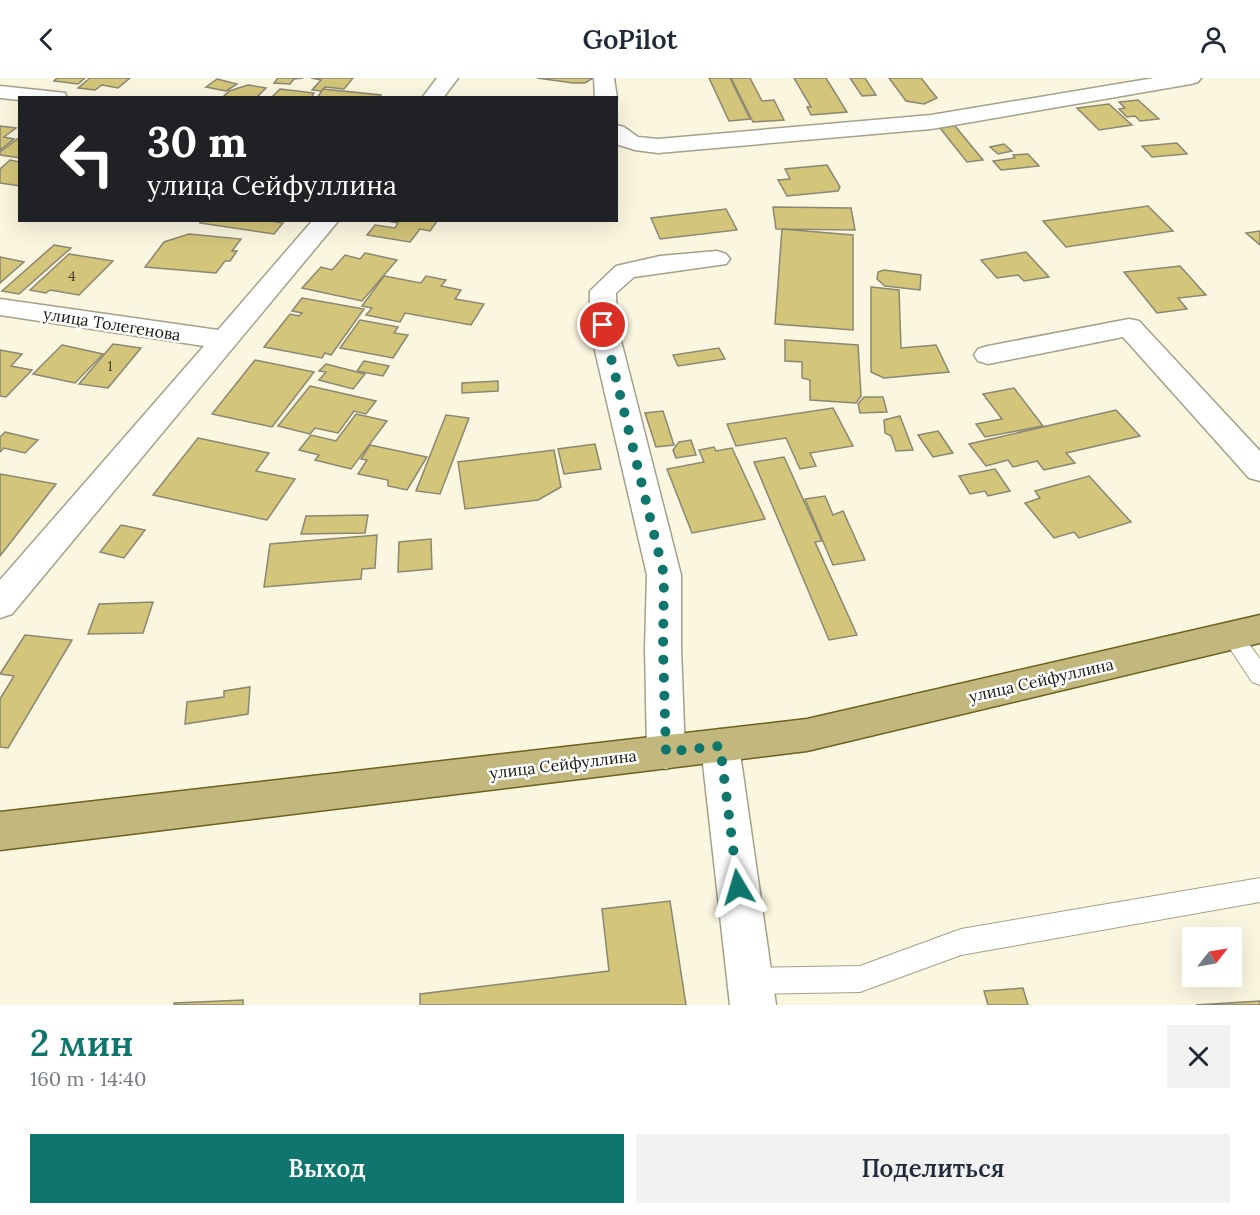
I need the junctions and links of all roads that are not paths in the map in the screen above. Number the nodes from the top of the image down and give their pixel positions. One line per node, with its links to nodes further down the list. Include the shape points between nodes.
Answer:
1 (448, 78): 6 (street)
2 (604, 78): 7 (street)
3 (1191, 78): 8 (street, via 931,122 658,146 636,145)
4 (0, 92): 5 (street)
5 (38, 96)
6 (434, 96)
7 (606, 96)
8 (618, 134)
9 (325, 222): 12 (street)
10 (717, 259): 19 (street, via 625,271 603,291 603,325 664,575)
11 (0, 307): 12 (street, улица Толегенова)
12 (224, 340): 15 (street)
13 (988, 356): 14 (street, via 1129,327)
14 (1260, 470)
15 (0, 604)
16 (1246, 632): 17 (lane); 18 (main road, улица Сейфуллина, via 807,735)
17 (1260, 676)
18 (720, 746): 19 (main road, улица Сейфуллина); 22 (street)
19 (666, 752): 20 (main road, улица Сейфуллина)
20 (0, 831)
21 (1260, 891): 22 (lane, via 961,942 860,979)
22 (752, 993)

